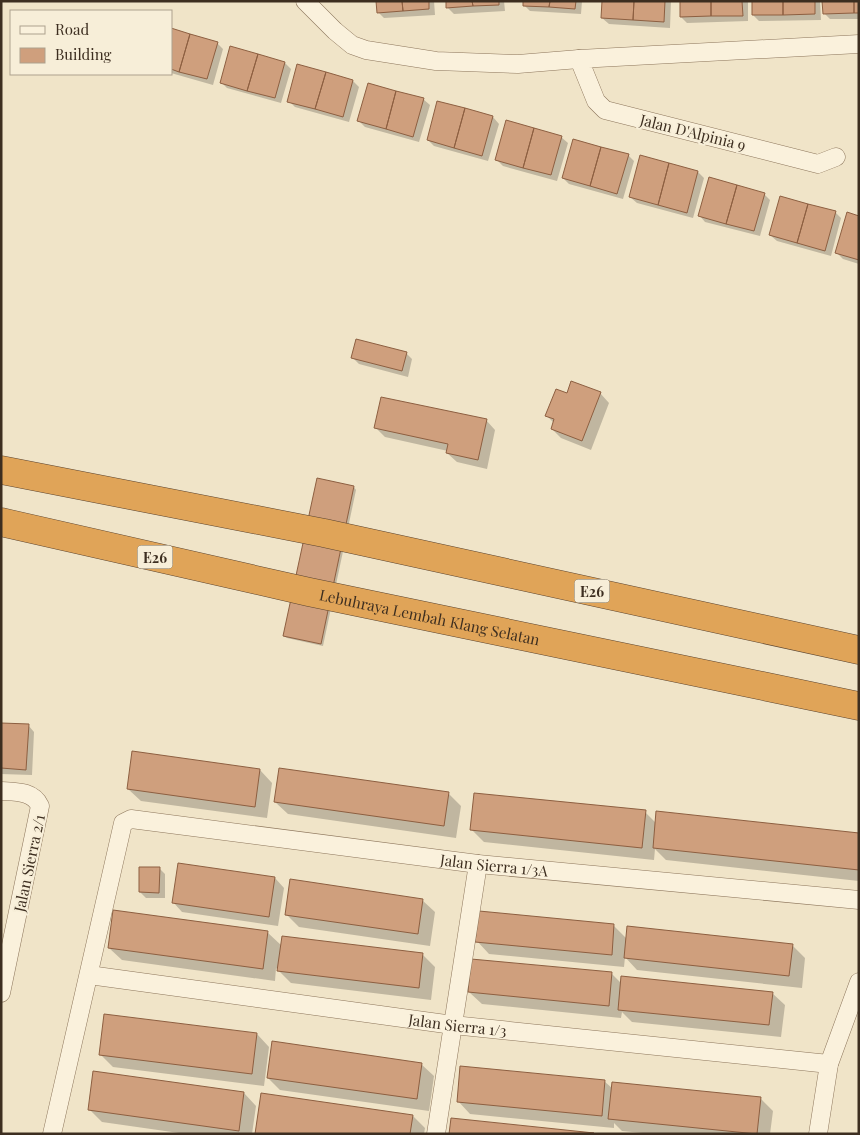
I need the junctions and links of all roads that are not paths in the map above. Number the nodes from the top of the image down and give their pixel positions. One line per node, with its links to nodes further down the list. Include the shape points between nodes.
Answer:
1 (305, 1): 3 (street, via 352,45 366,50 436,61 518,64)
2 (859, 44): 3 (street)
3 (579, 59): 4 (street, Jalan D'Alpinia 9, via 596,101 604,110 818,164)
4 (836, 157)
5 (1, 470): 7 (highway, E26, via 324,533)
6 (1, 522): 8 (highway, Lebuhraya Lembah Klang Selatan / E26, via 309,592)
7 (859, 650)
8 (859, 706)
9 (1, 791): 12 (street, Jalan Sierra 2/1, via 22,792 37,799 40,806)
10 (478, 864): 11 (street, Jalan Sierra 1/3A); 13 (street, Jalan Sierra 1/3A, via 131,819 123,823); 16 (street)
11 (859, 900)
12 (5, 954): 15 (street, Jalan Sierra 2/1)
13 (89, 975): 16 (street, Jalan Sierra 1/3); 18 (street)
14 (859, 982): 17 (street)
15 (1, 993)
16 (453, 1024): 17 (street, Jalan Sierra 1/3); 19 (street)
17 (829, 1064): 20 (street)
18 (52, 1134)
19 (436, 1134)
20 (818, 1134)

